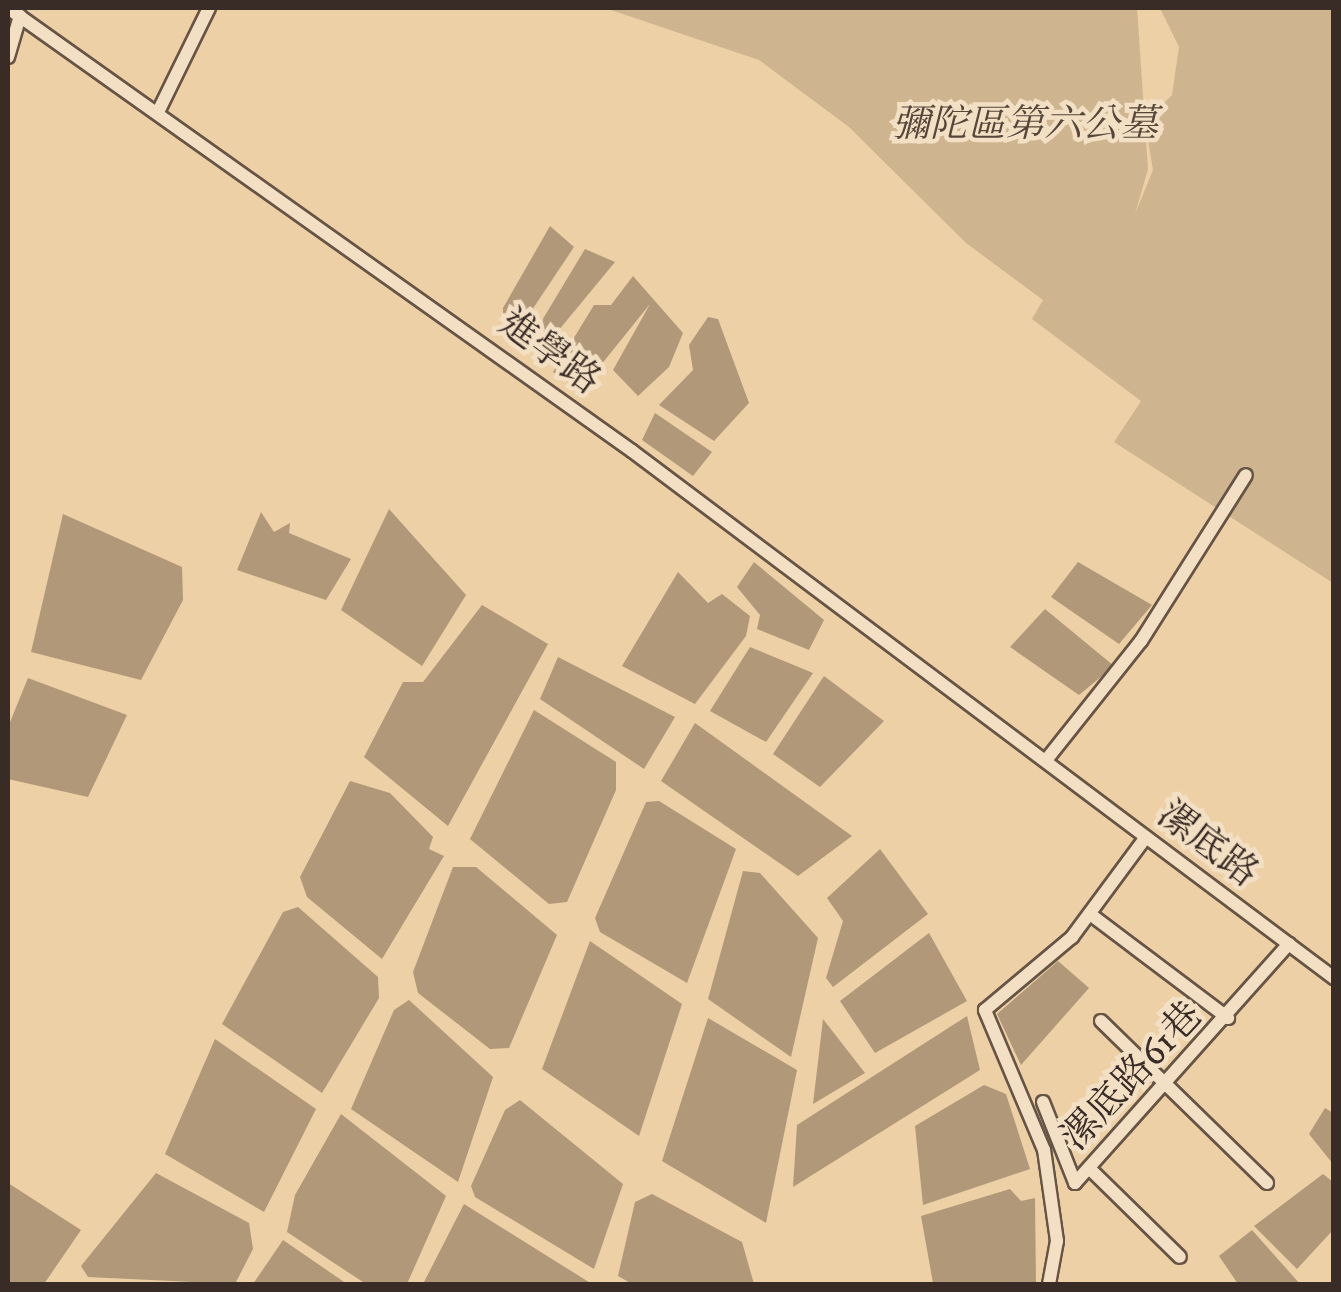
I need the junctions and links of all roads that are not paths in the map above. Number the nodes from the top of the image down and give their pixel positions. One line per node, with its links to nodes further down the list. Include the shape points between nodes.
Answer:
1 (209, 8): 5 (street)
2 (18, 10): 3 (street); 4 (street); 5 (street, 進學路)
3 (8, 29)
4 (8, 57)
5 (159, 110): 7 (street, 進學路)
6 (1246, 476): 7 (street, via 1141,641)
7 (1047, 759): 8 (street, 漯底路)
8 (1146, 837): 9 (street); 10 (street, 漯底路)
9 (1090, 914): 12 (street); 19 (street, via 985,1010 1044,1150 1057,1241)
10 (1289, 944): 11 (street, 漯底路); 12 (street, 漯底路61巷)
11 (1334, 978)
12 (1228, 1018): 14 (street, 漯底路61巷)
13 (1101, 1021): 14 (street)
14 (1166, 1088): 16 (street, 漯底路61巷); 17 (street)
15 (1043, 1102): 16 (street, 漯底路61巷, via 1075,1183)
16 (1089, 1168): 18 (street)
17 (1267, 1183)
18 (1180, 1256)
19 (1049, 1284)

